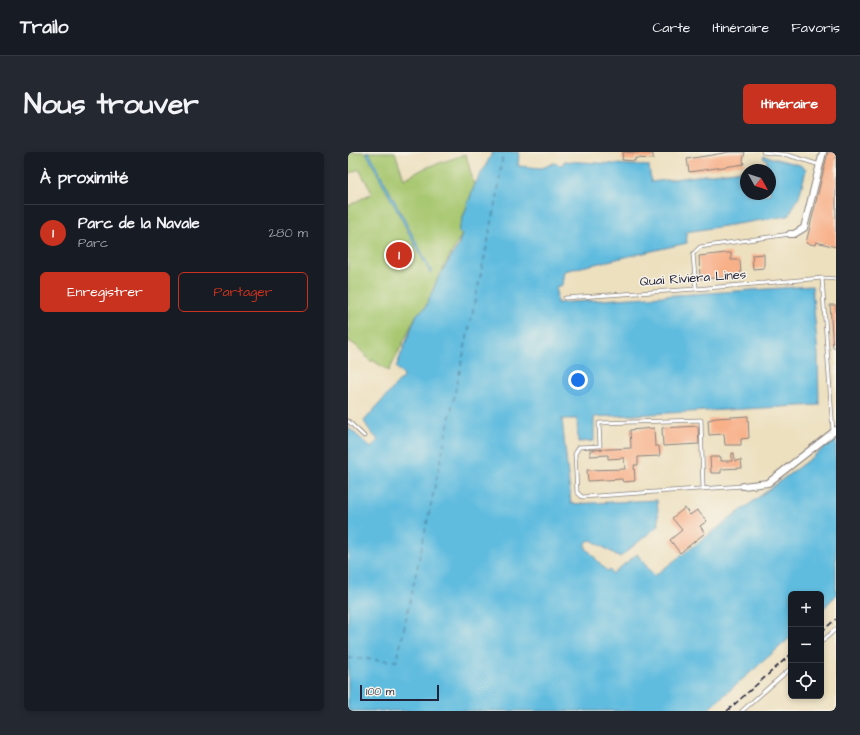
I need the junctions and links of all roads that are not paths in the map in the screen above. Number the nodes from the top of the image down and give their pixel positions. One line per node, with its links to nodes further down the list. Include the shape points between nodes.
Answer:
1 (763, 152): 3 (lane)
2 (823, 152): 4 (street)
3 (788, 154): 4 (lane)
4 (820, 165): 5 (street, via 804,228)
5 (790, 234): 8 (lane, via 700,247 693,254)
6 (822, 278): 7 (lane, Quai Riviera Lines); 8 (lane, Quai Riviera Lines); 11 (lane)
7 (836, 279)
8 (696, 289): 9 (lane, Quai Riviera Lines)
9 (565, 298)
10 (348, 421): 12 (lane)
11 (835, 431): 13 (street, via 768,483)
12 (364, 436)
13 (743, 486): 14 (lane)
14 (703, 489): 14 (lane, via 701,420 599,423 600,446 579,447 575,454 577,492 582,497)
15 (836, 629): 16 (lane)
16 (824, 639)
17 (788, 671): 18 (lane)
18 (742, 711)

